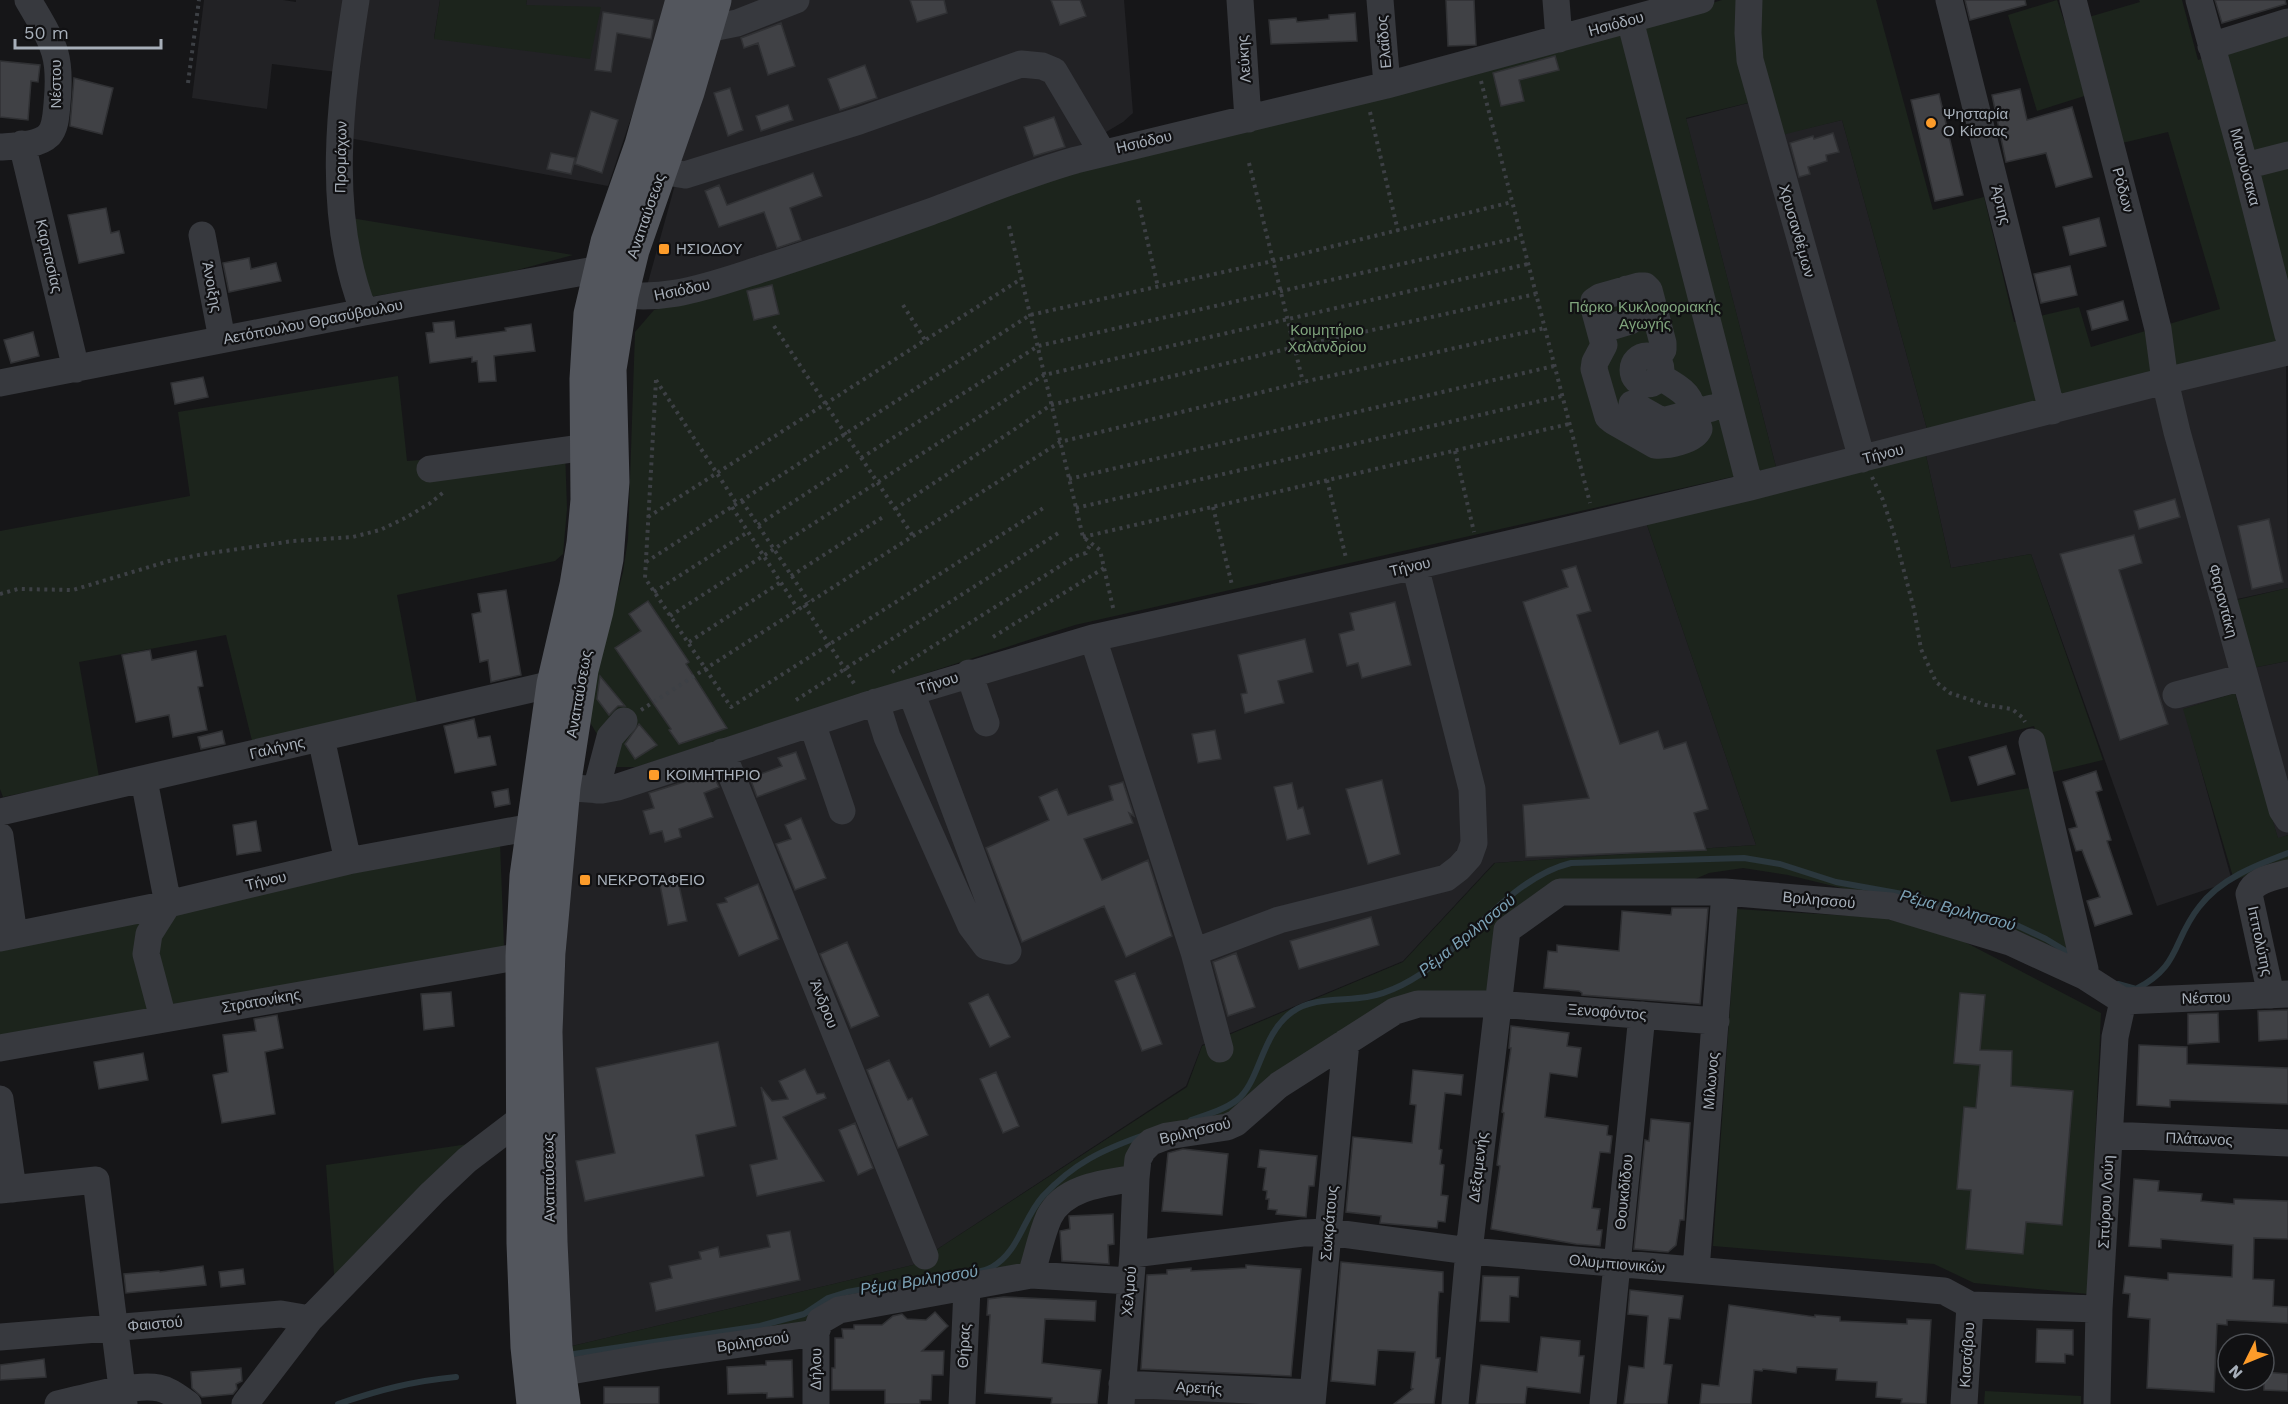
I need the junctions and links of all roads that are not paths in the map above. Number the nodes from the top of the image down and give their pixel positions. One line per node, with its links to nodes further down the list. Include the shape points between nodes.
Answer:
1 (28, 0): 20 (street, Νέστου, via 52,43 59,82 53,128)
2 (353, 0): 27 (street, Προμάχων, via 339,182 349,263)
3 (682, 0): 26 (main road, Αναπαύσεως, via 641,145)
4 (796, 0): 13 (street, via 737,23)
5 (1240, 0): 19 (street, Λεύκης)
6 (1380, 0): 18 (street, Ελαΐδος)
7 (1556, 0): 16 (street)
8 (1701, 0): 14 (street, Ησιόδου)
9 (1749, 0): 40 (street, Χρυσανθέμων, via 1750,60)
10 (1949, 0): 37 (street, Άρτης)
11 (2073, 0): 33 (street, Ρόδων, via 2158,329)
12 (2199, 0): 17 (street, Μανούσακα)
13 (711, 14): 24 (main road, Αναπαύσεως)
14 (1630, 20): 16 (street, Ησιόδου); 36 (street)
15 (2288, 22): 17 (street)
16 (1559, 39): 18 (street, Ησιόδου)
17 (2211, 46): 23 (street, Μανούσακα)
18 (1387, 85): 19 (street, Ησιόδου)
19 (1248, 119): 21 (street, Ησιόδου)
20 (23, 143): 32 (street, Καρπασίας)
21 (1102, 152): 24 (street, via 1054,71 1020,64 868,118 685,175); 26 (street, Ησιόδου, via 723,281 641,297)
22 (2288, 155): 23 (street)
23 (2245, 166): 28 (street, Μανούσακα)
24 (661, 171): 26 (main road, Αναπαύσεως)
25 (202, 236): 30 (street, Άνοιξης)
26 (611, 282): 27 (street, Αετόπουλου Θρασύβουλου); 39 (main road, Αναπαύσεως, via 587,350); 58 (main road, Αναπαύσεως, via 613,482 607,559 582,670)
27 (364, 312): 30 (street, Αετόπουλου Θρασύβουλου)
28 (2288, 335)
29 (1602, 338): 35 (street); 35 (street, via 1594,369 1608,417); 35 (street, via 1594,301 1645,286 1663,350)
30 (222, 339): 32 (street, Αετόπουλου Θρασύβουλου)
31 (2288, 352): 33 (street, Τήνου)
32 (76, 369): 34 (street, Αετόπουλου Θρασύβουλου)
33 (2165, 381): 37 (street, Τήνου); 46 (street, Φαραντάκη)
34 (0, 383)
35 (1641, 385): 38 (street, via 1684,391 1691,398); 38 (street, via 1655,445 1697,434)
36 (1728, 404): 38 (street); 42 (street)
37 (2052, 411): 40 (street, Τήνου)
38 (1694, 412)
39 (587, 447): 41 (street); 47 (main road, Αναπαύσεως, via 587,500 580,567)
40 (1862, 459): 42 (street, Τήνου)
41 (438, 479)
42 (1750, 487): 43 (street, Τήνου)
43 (1415, 566): 44 (street, Τήνου); 70 (street, via 1472,789 1474,843 1468,856 1446,878 1279,920)
44 (1093, 638): 45 (street, Τήνου); 70 (street)
45 (969, 673): 49 (street, Τήνου); 53 (street)
46 (2244, 677): 50 (street); 61 (street, Φαραντάκη, via 2282,810)
47 (553, 684): 54 (street, Γαλήνης); 58 (main road, Αναπαύσεως)
48 (861, 692): 49 (street, Τήνου); 49 (street, via 887,737 971,926 986,946 1008,951); 52 (street, Τήνου)
49 (911, 692)
50 (2176, 695)
51 (624, 721): 58 (street)
52 (812, 723): 56 (street, Τήνου); 59 (street)
53 (986, 723)
54 (321, 738): 57 (street, Γαλήνης); 64 (street)
55 (2032, 742): 72 (street)
56 (722, 752): 58 (street, Τήνου, via 618,787); 91 (street, Άνδρου)
57 (144, 780): 60 (street, Γαλήνης); 67 (street)
58 (566, 788): 62 (main road, Αναπαύσεως); 83 (main road, Αναπαύσεως, via 549,953 560,1040)
59 (842, 811)
60 (0, 812)
61 (2288, 818)
62 (532, 827): 64 (street, Τήνου); 71 (main road, Αναπαύσεως)
63 (0, 836): 69 (street)
64 (348, 861): 67 (street, Τήνου)
65 (2288, 873): 73 (street, Ιππολύτης, via 2252,887 2250,899)
66 (1725, 892): 68 (street, Βριλησσού, via 1560,892); 72 (street, Βριλησσού, via 1891,906); 78 (street, Μίλωνος)
67 (168, 904): 69 (street, Τήνου); 77 (street, via 149,934 146,954)
68 (1507, 930): 75 (street, Δεξαμενής)
69 (7, 937)
70 (1194, 952): 81 (street)
71 (522, 956): 77 (street, Στρατονίκης); 83 (main road, Αναπαύσεως)
72 (2083, 965): 74 (street, Βριλησσού)
73 (2280, 994): 74 (street, Νέστου)
74 (2123, 1001): 84 (street, Σπύρου Λούη, via 2115,1037)
75 (1497, 1004): 76 (street, Ξενοφόντος); 79 (street, Βριλησσού, via 1406,1006); 89 (street, Δεξαμενής)
76 (1642, 1015): 78 (street, Ξενοφόντος); 92 (street, Θουκιδίδου)
77 (163, 1018): 80 (street, Στρατονίκης)
78 (1716, 1021): 93 (street, Μίλωνος)
79 (1346, 1042): 86 (street, Βριλησσού, via 1279,1085 1236,1123 1167,1136 1151,1143 1138,1159); 88 (street, Σωκράτους)
80 (0, 1048)
81 (1220, 1049)
82 (0, 1099): 87 (street)
83 (545, 1127): 99 (street, via 466,1160); 103 (main road, Αναπαύσεως); 111 (main road, Αναπαύσεως, via 523,1243)
84 (2110, 1136): 85 (street, Πλάτωνος); 98 (street, Σπύρου Λούη)
85 (2288, 1143)
86 (1136, 1178): 90 (street, Χελμού); 94 (street, via 1089,1187 1059,1205 1049,1217)
87 (7, 1190): 100 (street, via 96,1180)
88 (1328, 1232): 89 (street, Ολυμπιονικών); 90 (street, Ολυμπιονικών); 106 (street, Σωκράτους)
89 (1469, 1251): 92 (street, Ολυμπιονικών); 114 (street, Δεξαμενής)
90 (1133, 1254): 96 (street, Χελμού)
91 (925, 1256)
92 (1617, 1263): 93 (street, Ολυμπιονικών); 115 (street, Θουκιδίδου)
93 (1696, 1270): 97 (street, Ολυμπιονικών, via 1944,1291)
94 (1031, 1275): 95 (street); 96 (street)
95 (967, 1288): 101 (street, via 839,1310 820,1321); 113 (street, Θήρας)
96 (1129, 1294): 104 (street, Χελμού)
97 (1971, 1305): 98 (street, Ολυμπιονικών); 107 (street, Κισσάβου)
98 (2099, 1309): 116 (street, Σπύρου Λούη)
99 (310, 1319): 100 (street, Φαιστού, via 281,1314); 110 (street)
100 (114, 1328): 102 (street, Φαιστού); 105 (street)
101 (816, 1333): 103 (street, Βριλησσού, via 657,1356); 112 (street, Δήλου)
102 (0, 1337)
103 (562, 1388)
104 (1121, 1394): 106 (street, Αρετής)
105 (123, 1397): 108 (street); 109 (street, via 159,1388)
106 (1312, 1399)
107 (1971, 1399)
108 (58, 1404)
109 (188, 1404)
110 (244, 1404)
111 (533, 1404)
112 (816, 1404)
113 (962, 1404)
114 (1455, 1404)
115 (1603, 1404)
116 (2097, 1404)

